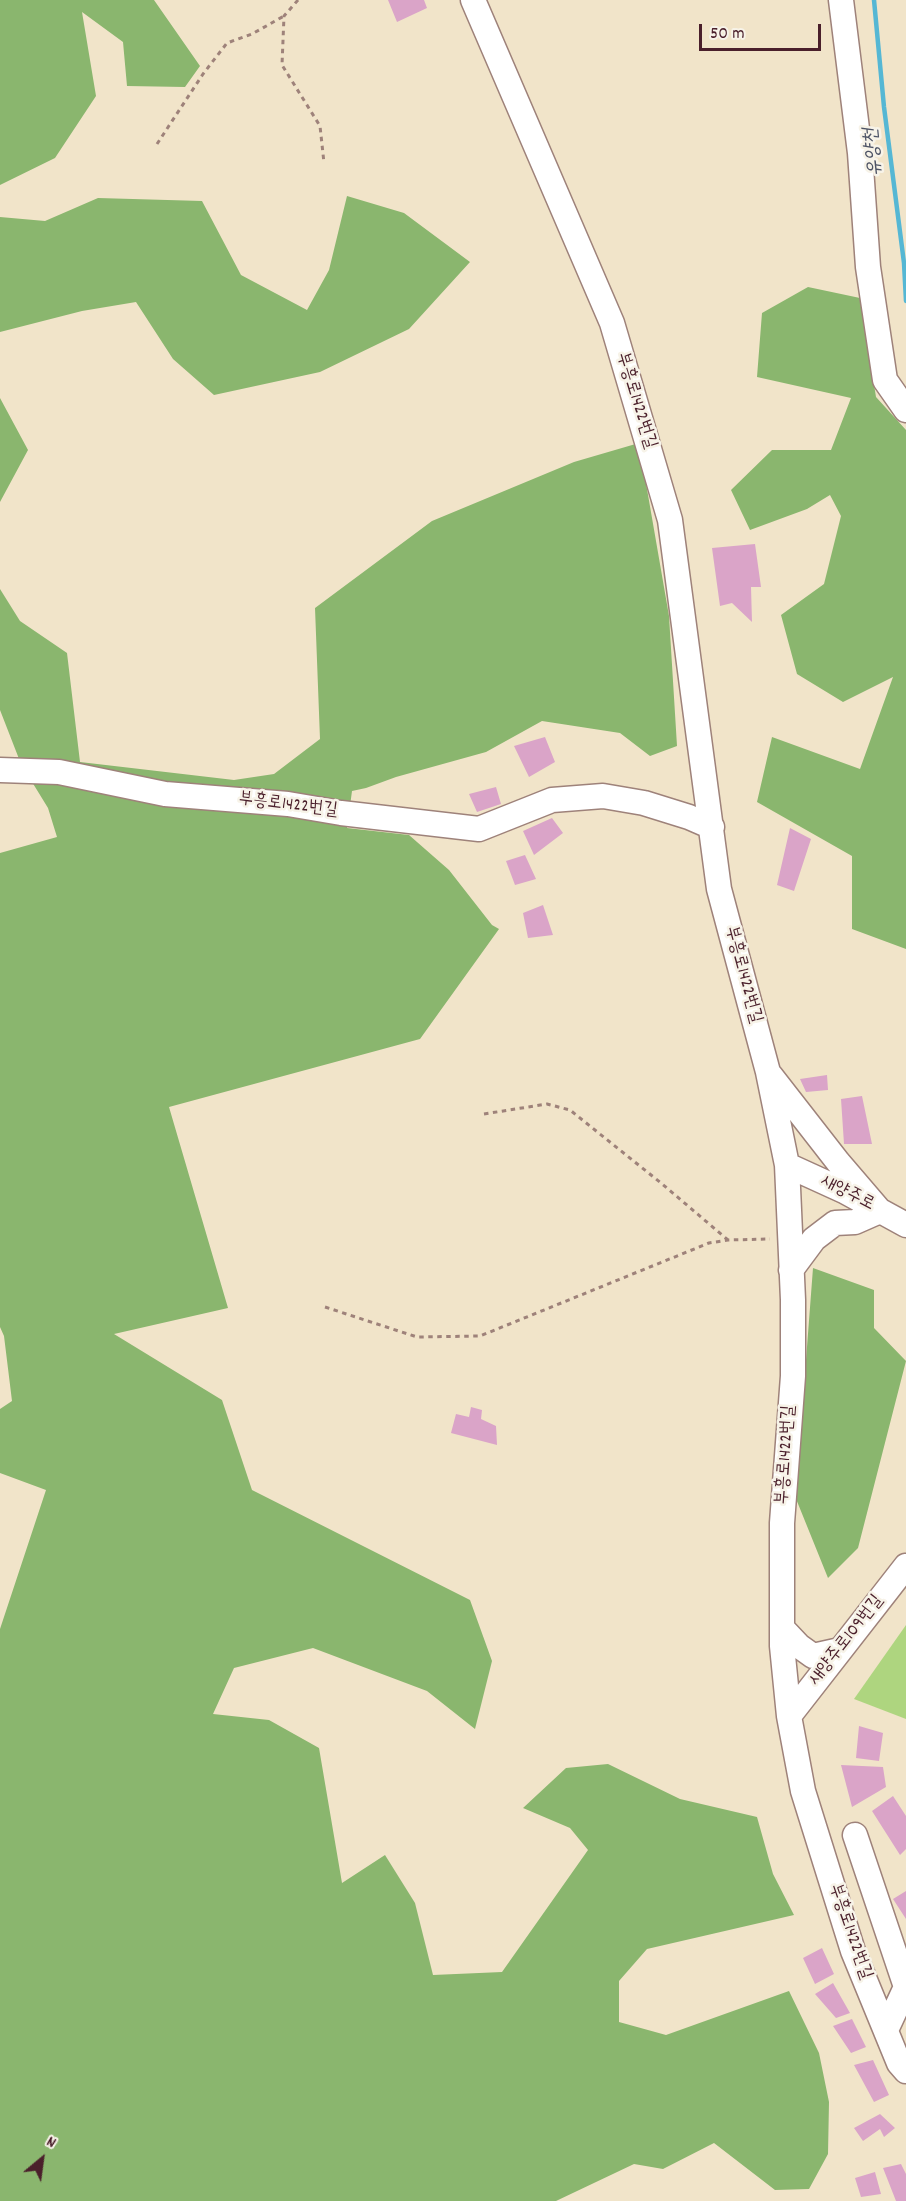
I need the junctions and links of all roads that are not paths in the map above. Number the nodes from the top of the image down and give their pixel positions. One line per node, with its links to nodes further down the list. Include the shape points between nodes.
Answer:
1 (473, 0): 5 (street, 부흥로1422번길, via 612,323 670,520)
2 (841, 0): 3 (street, via 860,153 868,267 885,380)
3 (906, 410)
4 (0, 770): 5 (street, 부흥로1422번길, via 59,772 165,794 288,804 479,829 552,800 603,796 644,803)
5 (712, 827): 6 (street, 부흥로1422번길, via 719,889)
6 (768, 1072): 7 (street, 부흥로1422번길); 8 (street)
7 (787, 1165): 8 (street, 새양주로); 10 (street, 부흥로1422번길)
8 (880, 1211): 9 (street, 새양주로); 10 (street, via 855,1222 835,1223 814,1239)
9 (906, 1225)
10 (792, 1270): 12 (street, 부흥로1422번길, via 793,1376 782,1522)
11 (906, 1566): 13 (street, 새양주로109번길)
12 (782, 1628): 13 (street, via 813,1656); 14 (street, 부흥로1422번길)
13 (840, 1650): 14 (street, 새양주로109번길)
14 (789, 1716): 16 (street, 부흥로1422번길, via 803,1791 853,1951)
15 (855, 1835): 16 (street, via 906,1987)
16 (886, 2030): 17 (street, 부흥로1422번길)
17 (906, 2071)

